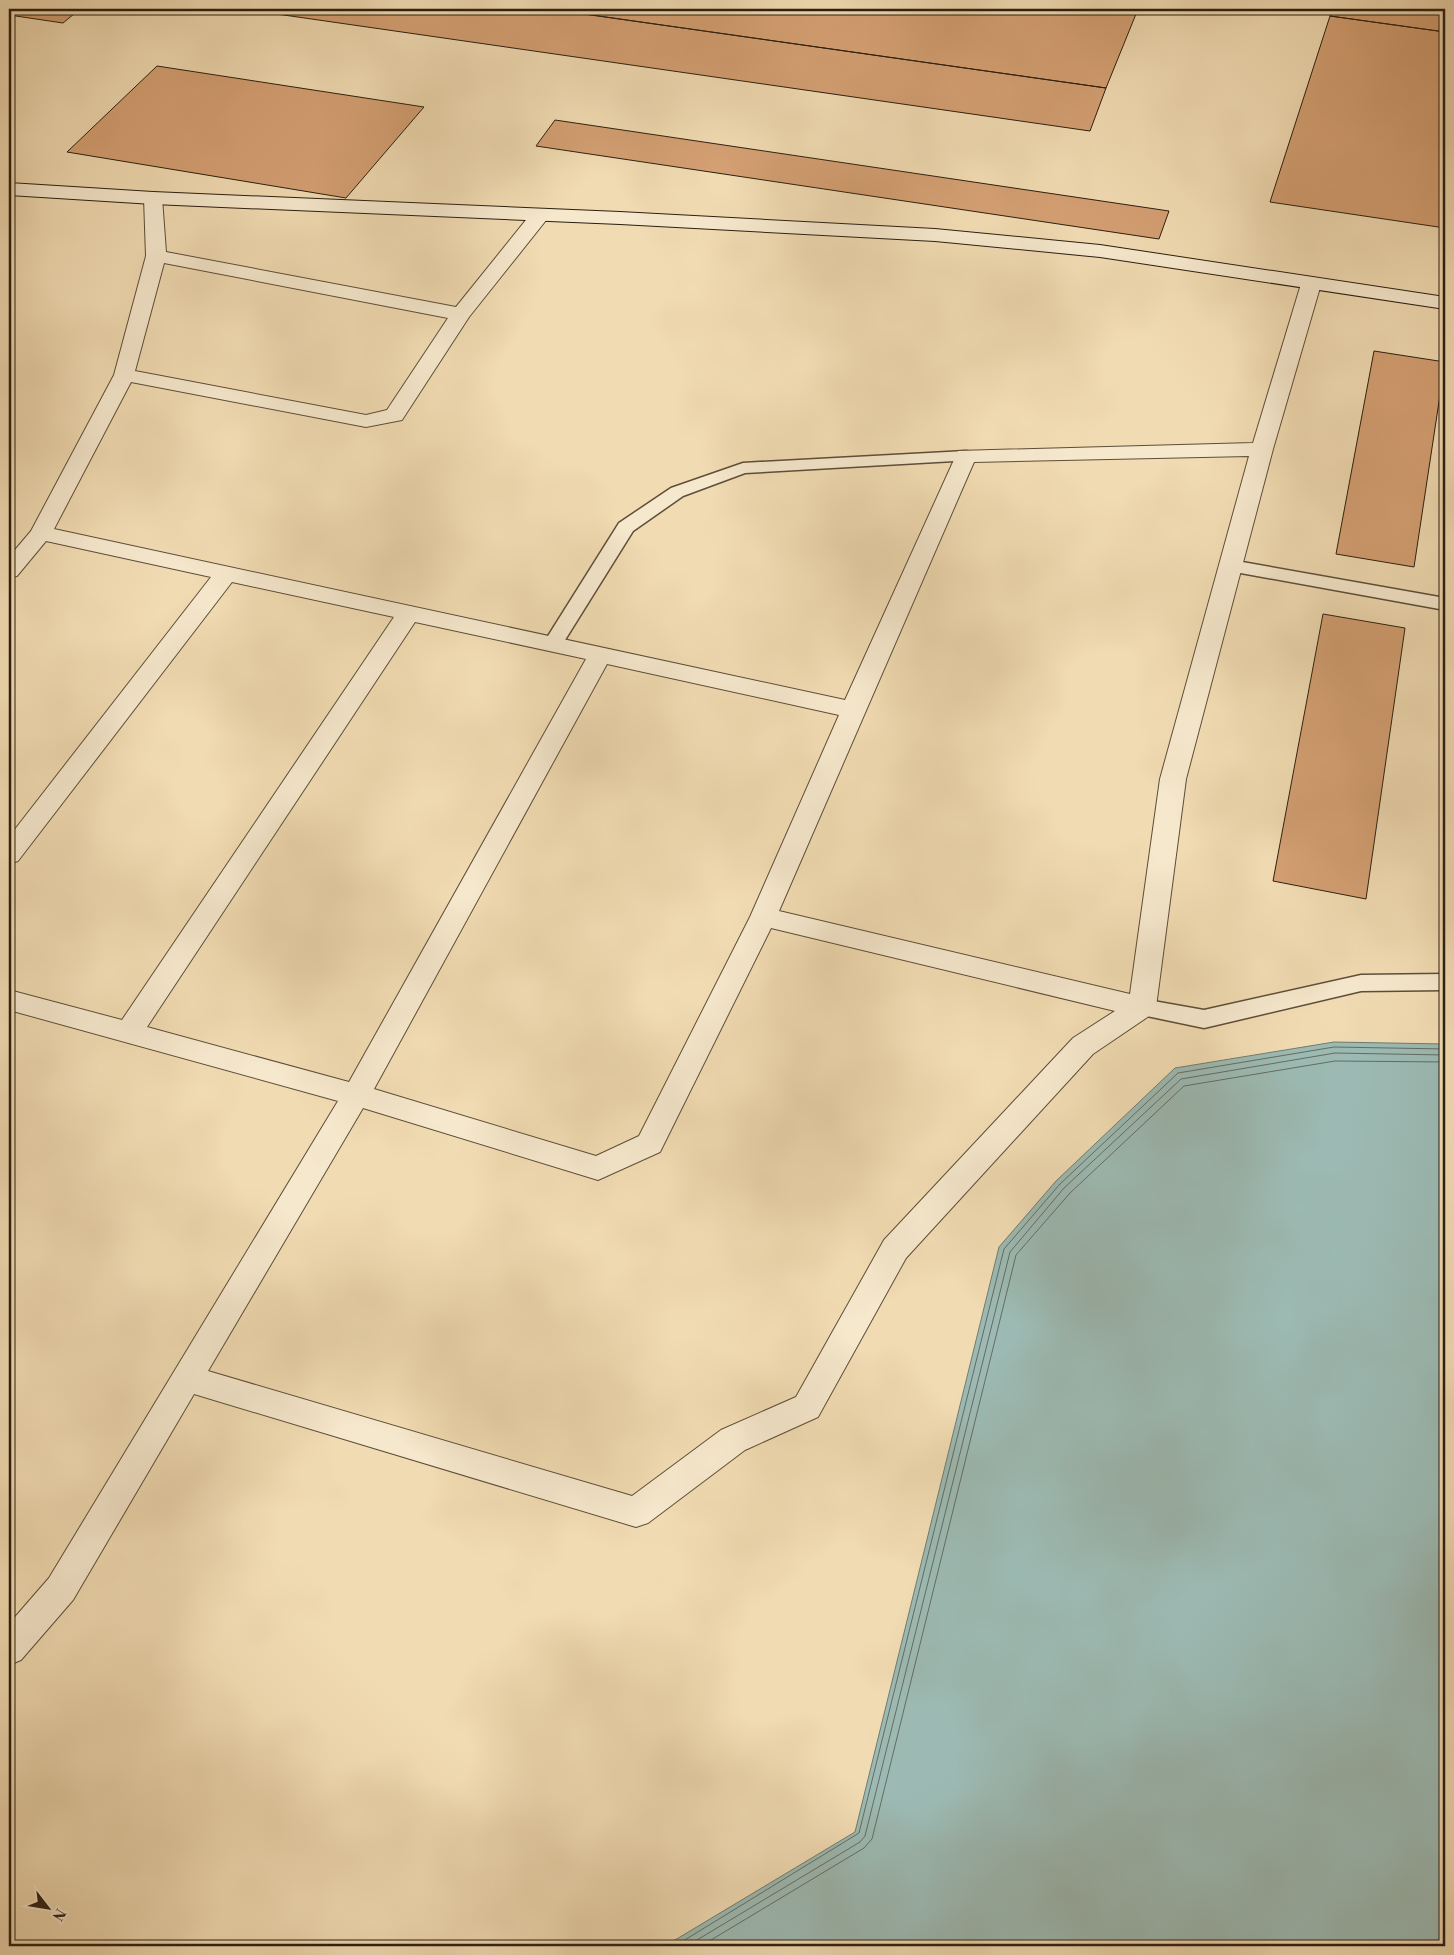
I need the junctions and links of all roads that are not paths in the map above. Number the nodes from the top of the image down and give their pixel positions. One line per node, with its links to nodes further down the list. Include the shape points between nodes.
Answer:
1 (9, 189): 2 (street)
2 (153, 198): 3 (street); 4 (street)
3 (541, 214): 5 (street, via 935,235 1100,250); 7 (street)
4 (156, 256): 7 (street); 8 (street)
5 (1311, 284): 6 (street); 9 (street)
6 (1445, 303)
7 (462, 314): 8 (street, via 394,415 366,421)
8 (124, 376): 11 (street)
9 (1262, 449): 10 (street); 12 (street)
10 (966, 456): 17 (lane, via 743,468 677,492 626,527); 19 (street)
11 (41, 533): 13 (street); 14 (street)
12 (1231, 566): 15 (lane); 24 (street, via 1173,779)
13 (9, 571)
14 (226, 574): 16 (street); 20 (street)
15 (1445, 604)
16 (409, 613): 17 (street); 25 (street)
17 (553, 644): 18 (street)
18 (600, 655): 19 (street); 26 (street)
19 (854, 710): 21 (street)
20 (9, 855)
21 (763, 918): 24 (street); 26 (street, via 650,1144 598,1168)
22 (1445, 982): 24 (lane, via 1361,983 1204,1019)
23 (12, 1006): 25 (street)
24 (1142, 1007): 27 (street, via 1083,1046 895,1249 807,1407 733,1440 636,1512)
25 (128, 1033): 26 (street)
26 (356, 1095): 27 (street)
27 (186, 1378): 28 (street, via 61,1589)
28 (9, 1649)

